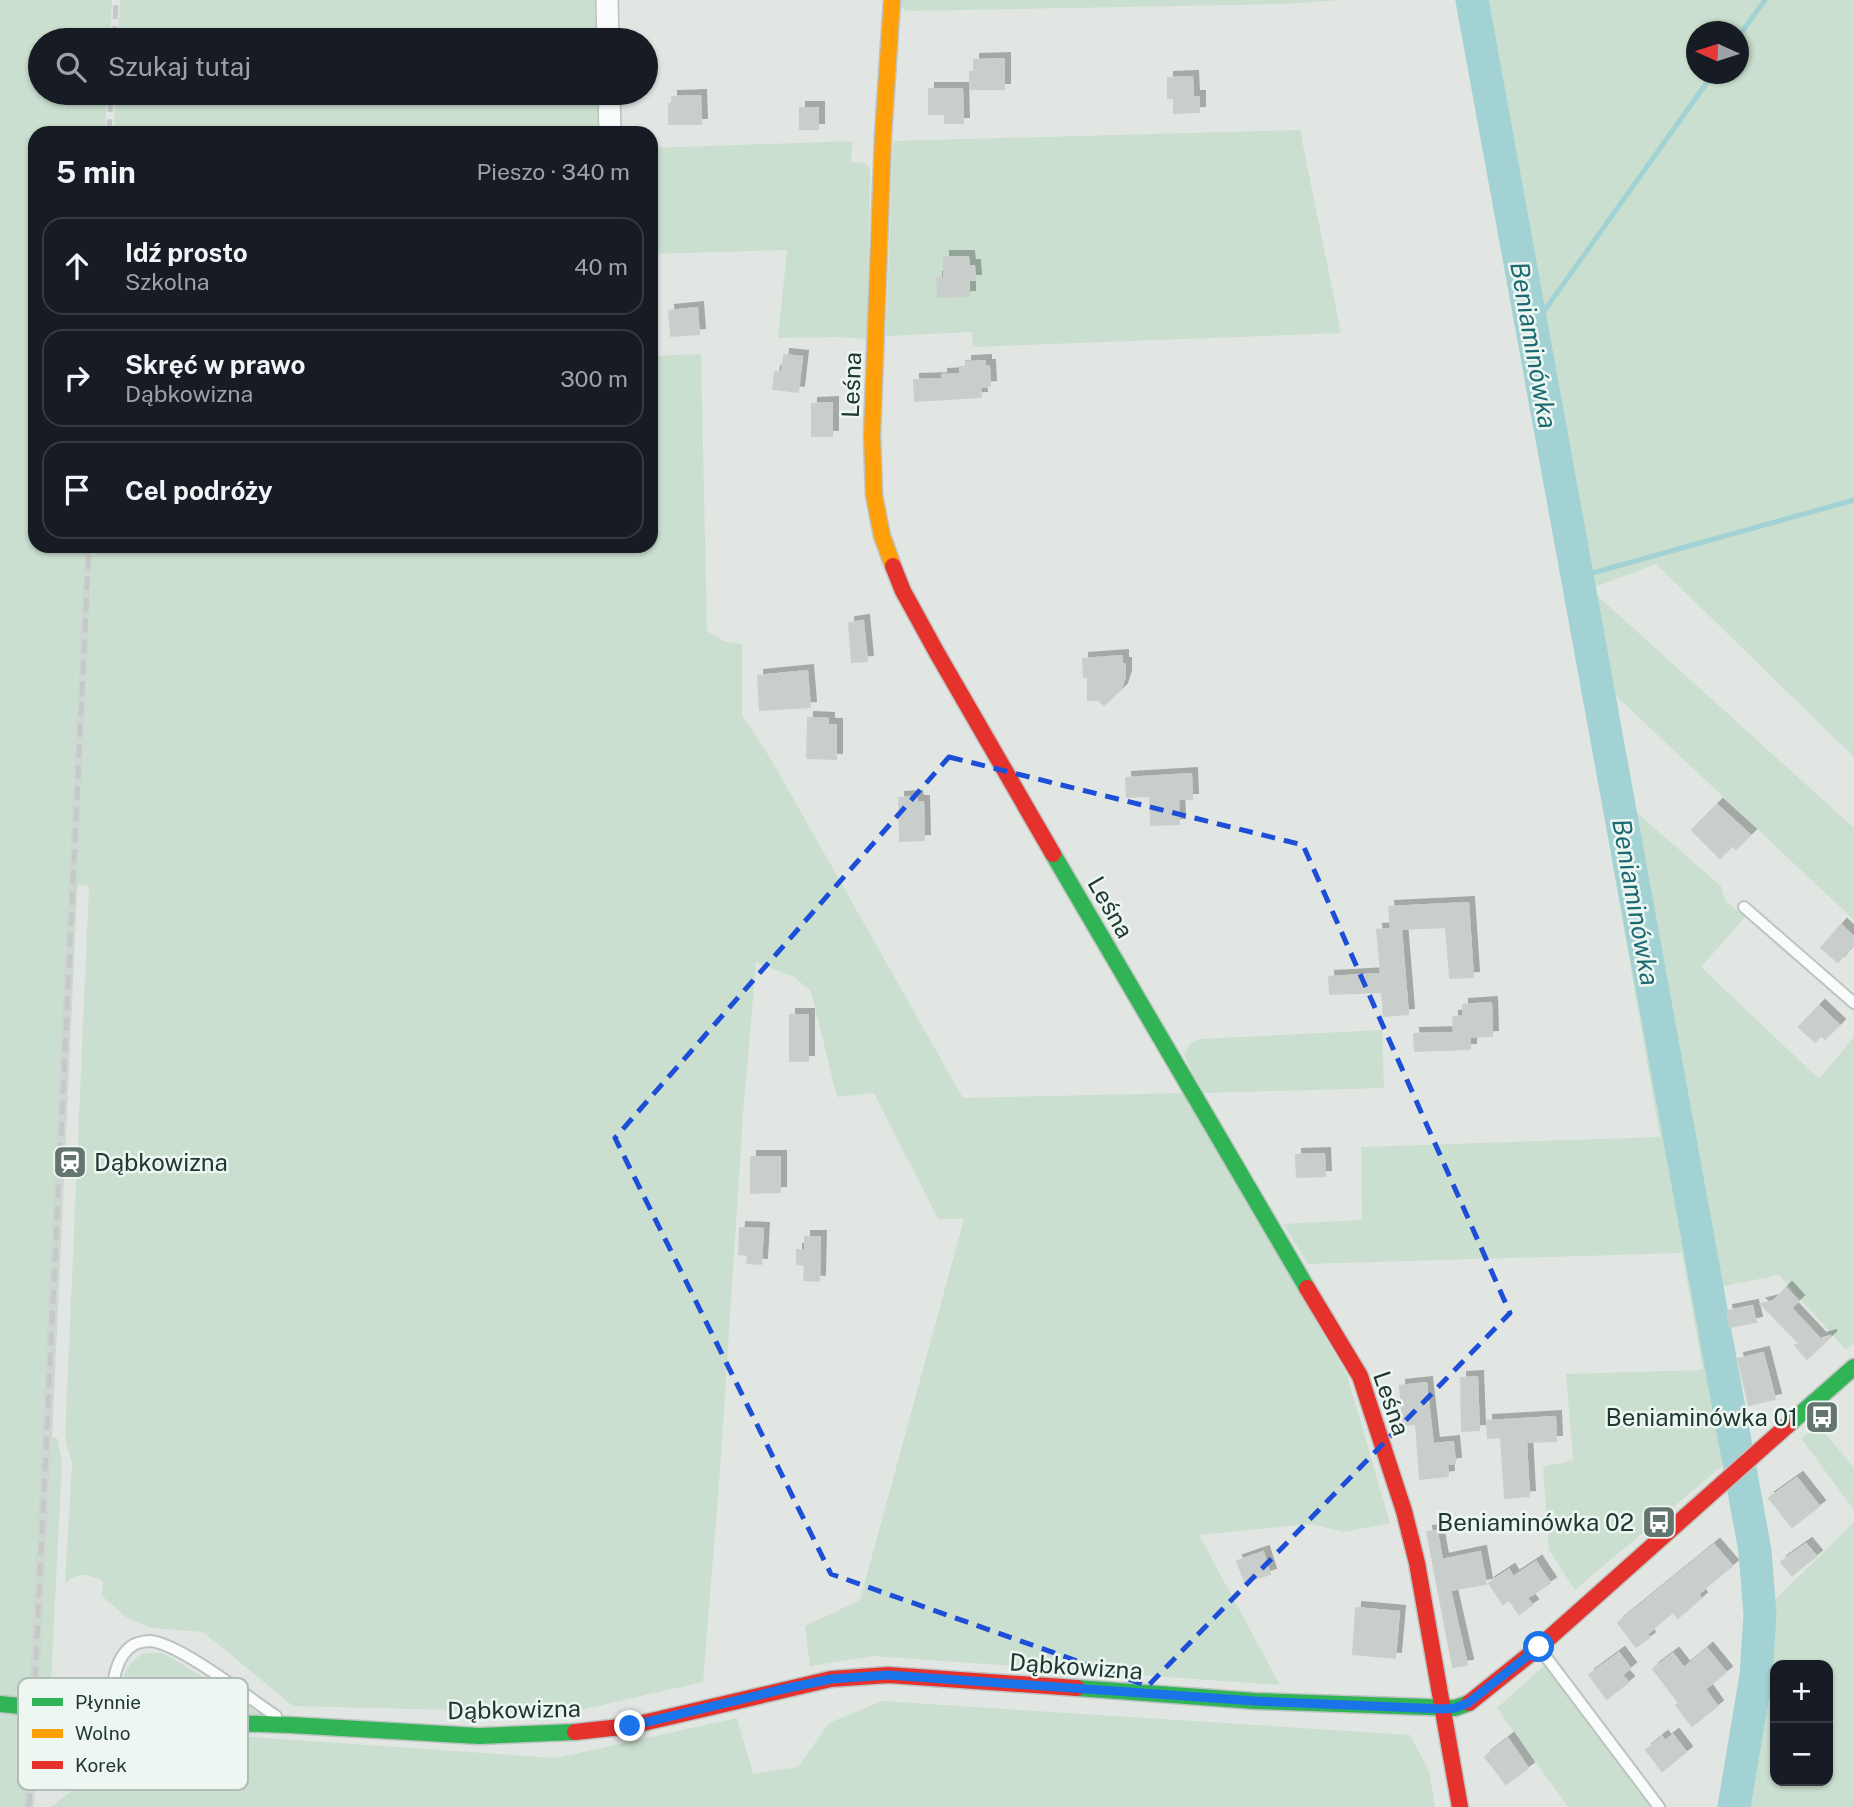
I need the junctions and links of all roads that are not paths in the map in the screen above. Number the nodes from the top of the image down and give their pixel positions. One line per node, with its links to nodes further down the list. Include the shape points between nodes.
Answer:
1 (607, 0): 3 (street)
2 (892, 0): 15 (street, Leśna, via 872,435 874,495 883,536 903,591 944,665 1360,1376 1405,1511)
3 (608, 28)
4 (609, 105): 5 (street)
5 (610, 126)
6 (1744, 907): 7 (lane)
7 (1854, 1003)
8 (1854, 1367): 9 (street, via 1836,1390 1790,1431 1755,1454)
9 (1539, 1647): 15 (street, via 1468,1703); 19 (lane)
10 (115, 1678): 11 (lane, via 122,1658 135,1644 150,1641 180,1651)
11 (220, 1678)
12 (248, 1697): 17 (lane)
13 (0, 1704): 14 (street, Dąbkowizna)
14 (18, 1706)
15 (1443, 1709): 17 (street, Dąbkowizna, via 1255,1701 888,1675 821,1681 630,1726 576,1732 479,1736); 18 (street, Leśna)
16 (248, 1725): 17 (street, Dąbkowizna)
17 (290, 1725)
18 (1460, 1807)
19 (1659, 1807)

